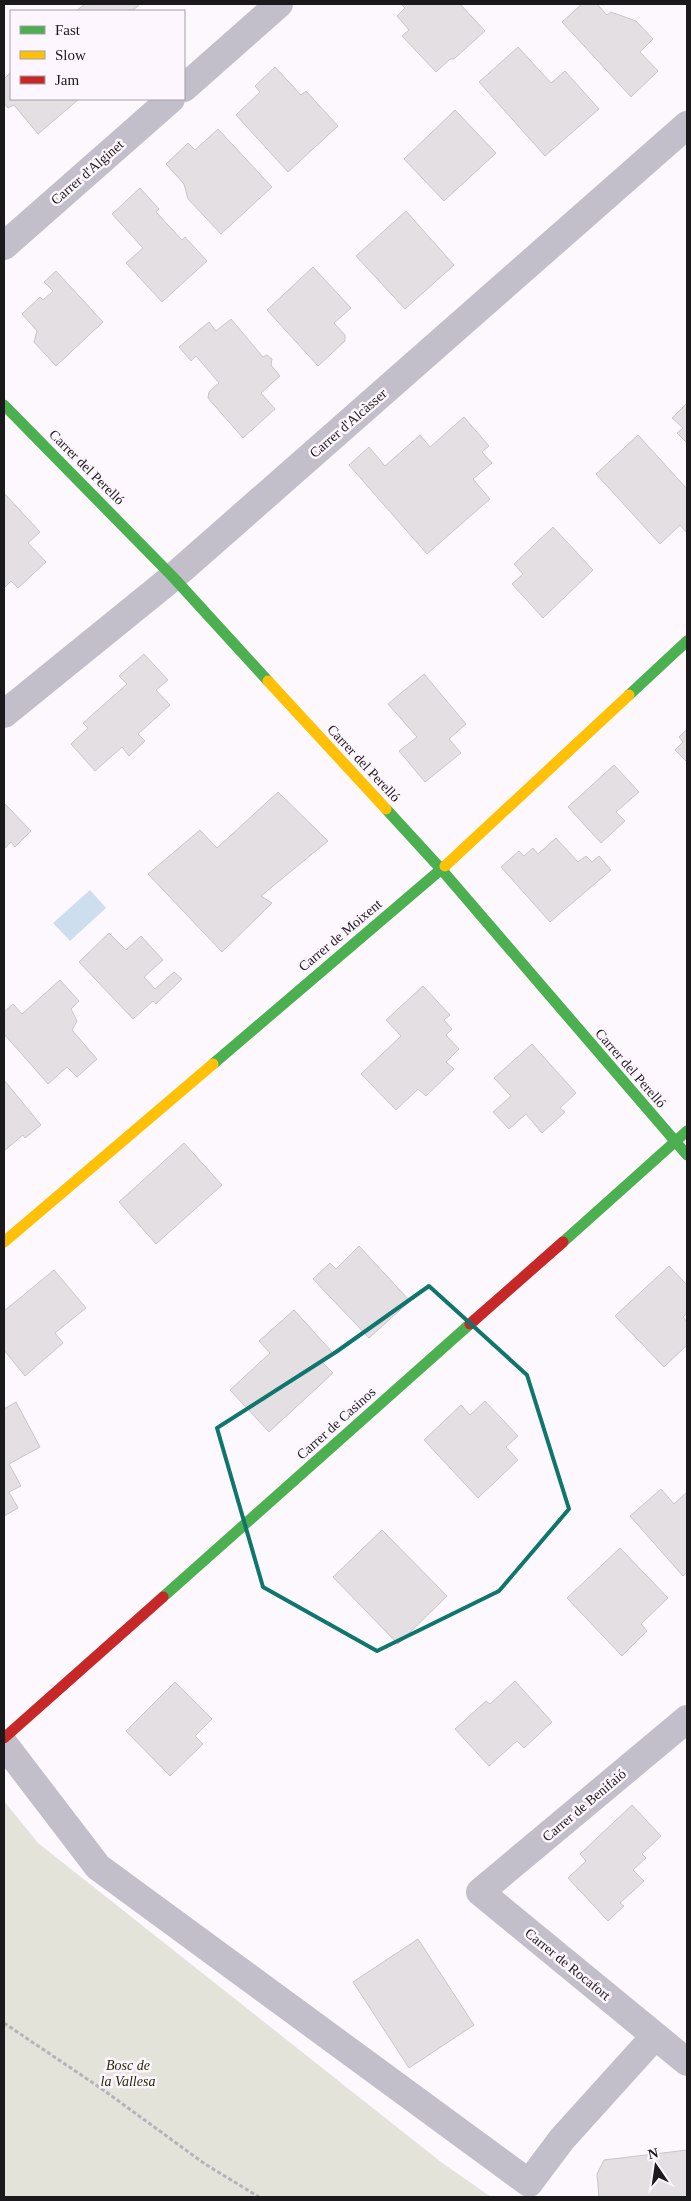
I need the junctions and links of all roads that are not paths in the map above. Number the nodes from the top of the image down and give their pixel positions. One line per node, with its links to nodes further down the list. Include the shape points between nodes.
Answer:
1 (279, 4): 2 (street)
2 (185, 87)
3 (170, 100): 5 (street, Carrer d'Alginet)
4 (687, 125): 7 (street, Carrer d'Alcàsser)
5 (4, 246)
6 (4, 405): 7 (street, Carrer del Perelló)
7 (173, 576): 9 (street, Carrer d'Alcàsser); 10 (street, Carrer del Perelló)
8 (687, 641): 10 (street, Carrer de Moixent)
9 (4, 714)
10 (441, 869): 12 (street, Carrer del Perelló); 14 (street, Carrer de Moixent)
11 (687, 1131): 12 (street, Carrer de Casinos)
12 (675, 1142): 13 (street, Carrer del Perelló); 16 (street, Carrer de Casinos)
13 (687, 1155)
14 (4, 1242)
15 (687, 1719): 18 (street, Carrer de Benifaió)
16 (4, 1738)
17 (4, 1744): 19 (street, via 98,1867 529,2183 562,2139)
18 (480, 1892): 19 (street, Carrer de Rocafort)
19 (655, 2036): 20 (street, Carrer de Rocafort)
20 (687, 2062)

